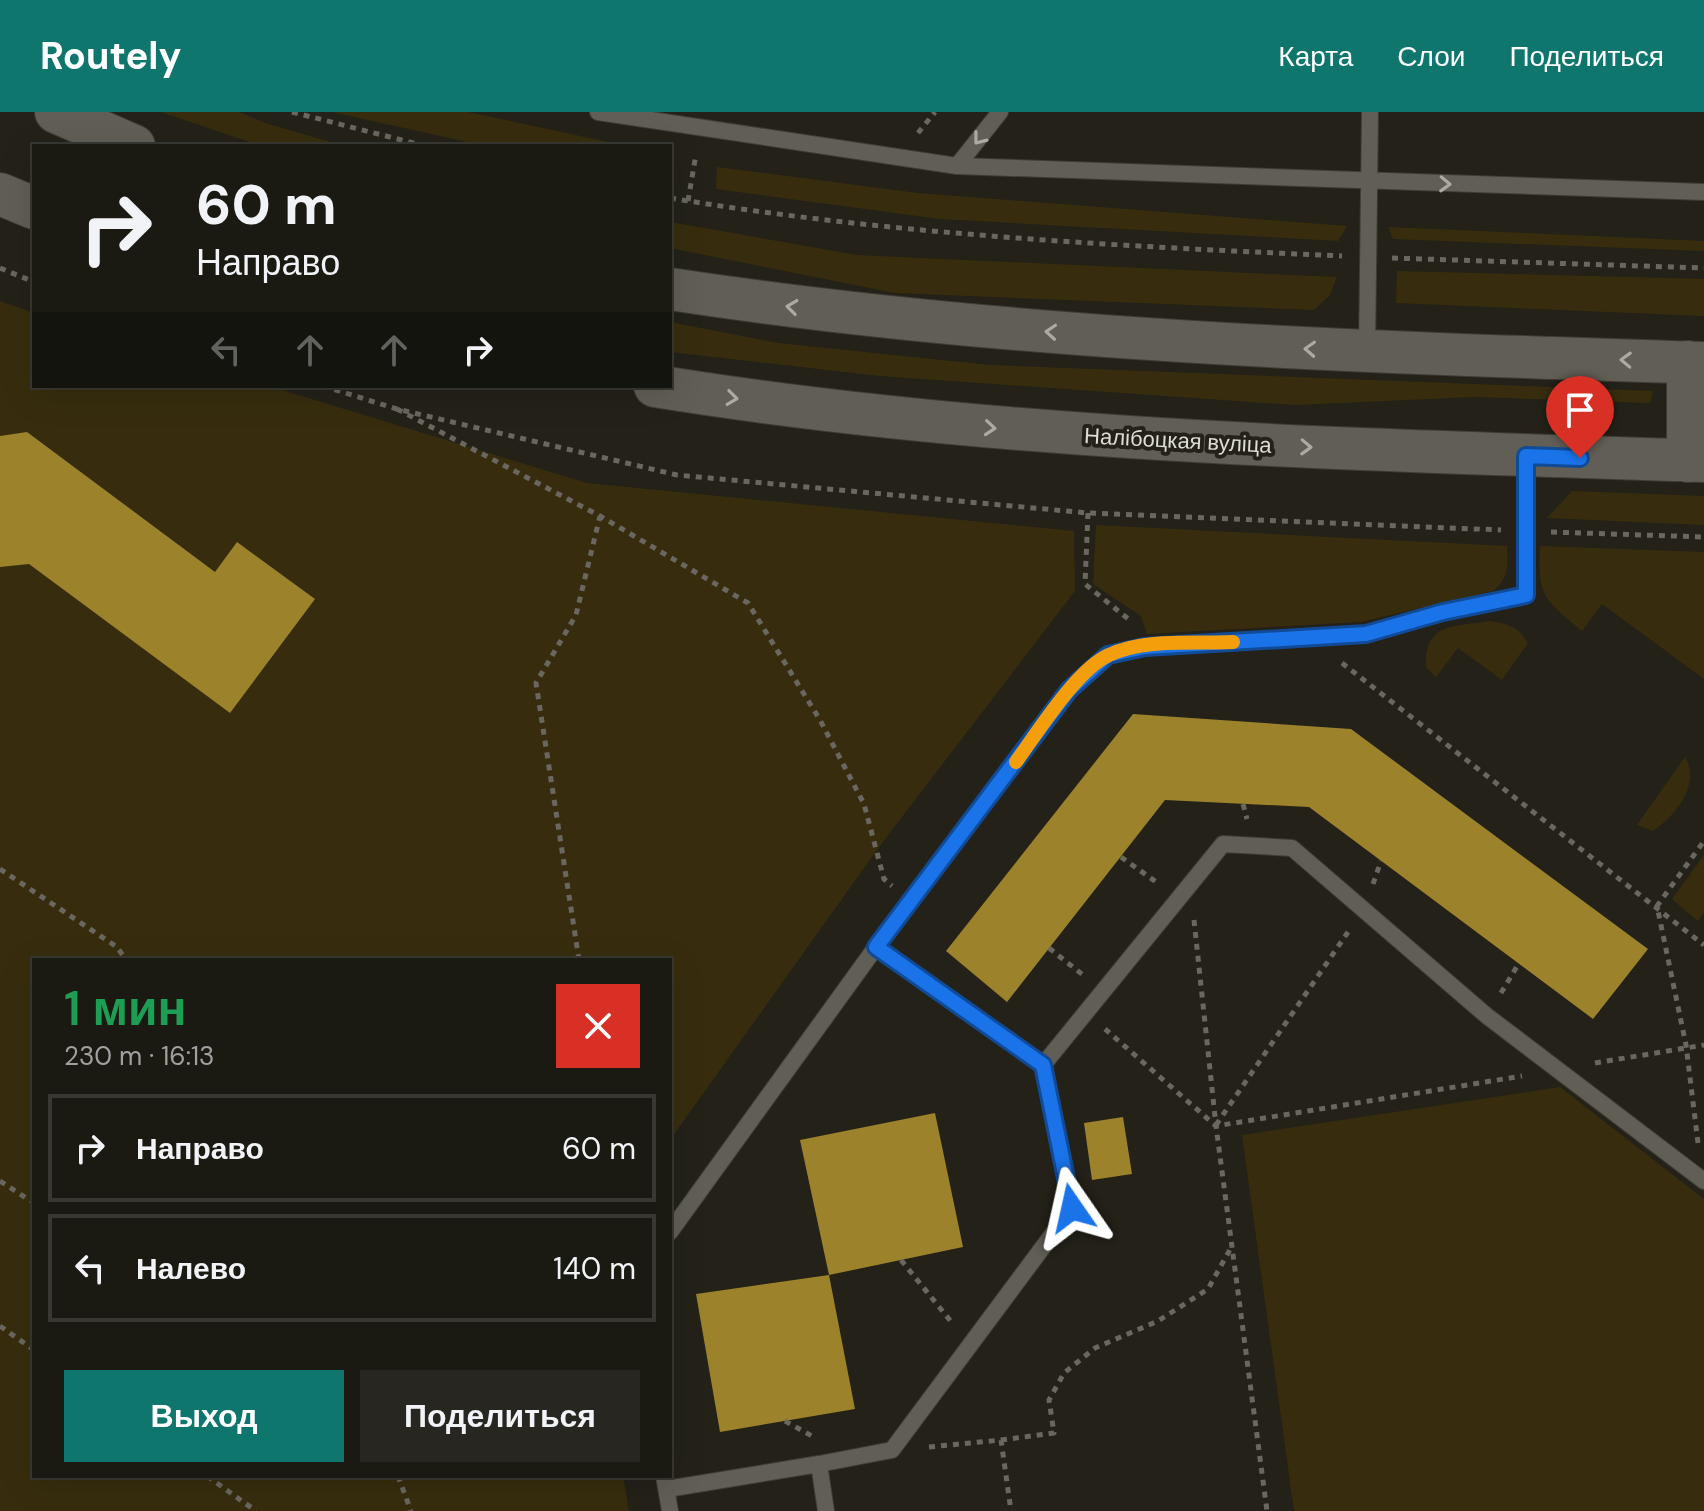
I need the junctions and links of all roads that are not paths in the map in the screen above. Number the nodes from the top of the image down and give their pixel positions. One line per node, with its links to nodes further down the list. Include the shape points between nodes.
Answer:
1 (56, 112): 5 (main road)
2 (598, 112): 6 (lane)
3 (1000, 112): 6 (lane, one-way to 6)
4 (1370, 112): 7 (lane)
5 (129, 144)
6 (957, 166): 7 (lane)
7 (1367, 182): 8 (lane, one-way to 8); 12 (lane)
8 (1704, 192)
9 (0, 194): 10 (main road)
10 (32, 207)
11 (672, 289): 12 (main road, one-way to 11, via 961,326)
12 (1367, 352): 13 (main road, one-way to 12)
13 (1696, 362): 16 (main road)
14 (671, 388): 15 (main road, Налібоцкая вуліца, one-way to 15, via 992,429)
15 (1526, 456): 16 (main road, Налібоцкая вуліца); 17 (lane, via 1526,595 1366,634 1145,647 1108,655 1069,690)
16 (1696, 461)
17 (876, 947): 18 (lane); 20 (lane)
18 (1043, 1065): 19 (lane, via 1223,844 1292,848 1487,1016); 21 (lane, via 1072,1208 892,1450)
19 (1703, 1180)
20 (672, 1229)
21 (819, 1464): 22 (lane); 24 (lane)
22 (665, 1482): 23 (lane)
23 (670, 1511)
24 (826, 1511)

